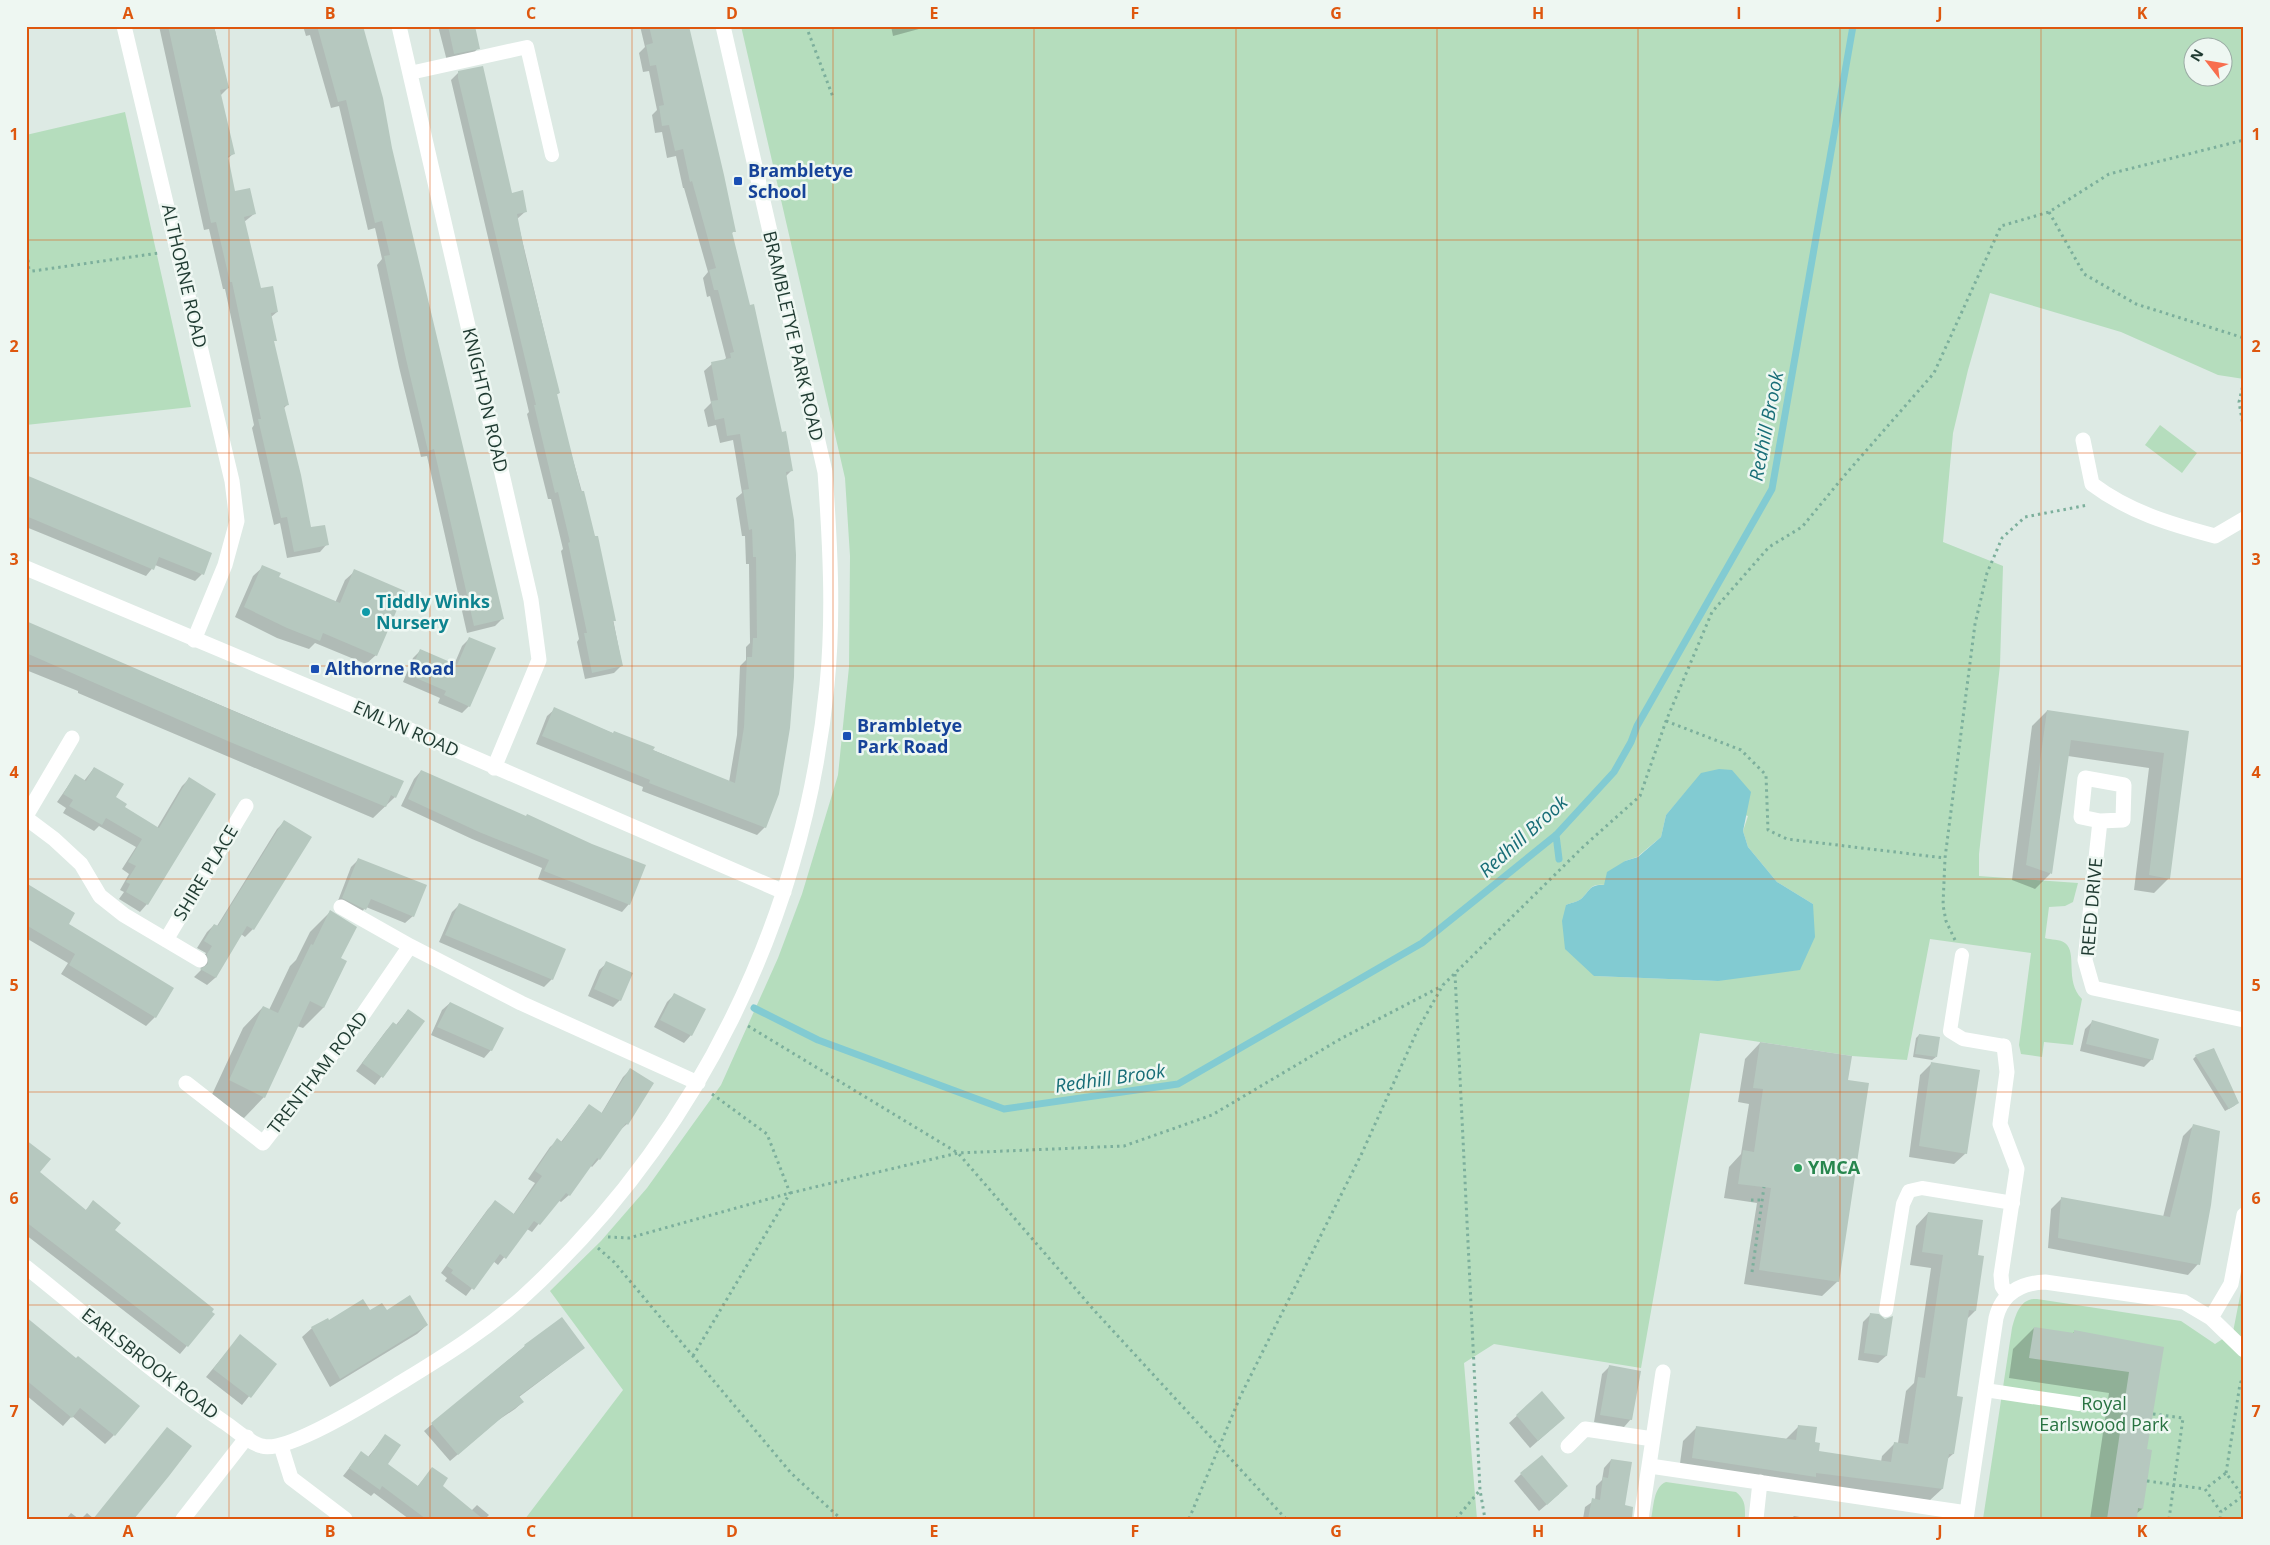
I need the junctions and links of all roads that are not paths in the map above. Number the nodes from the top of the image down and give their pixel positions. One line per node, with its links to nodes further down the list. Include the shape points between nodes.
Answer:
1 (124, 26): 9 (street, ALTHORNE ROAD, via 232,481 237,521 225,566)
2 (399, 26): 4 (street, KNIGHTON ROAD)
3 (723, 26): 15 (street, BRAMBLETYE PARK ROAD, via 825,472 830,550 828,681 810,798)
4 (410, 73): 5 (lane, via 527,47); 11 (street, KNIGHTON ROAD, via 531,600 539,660)
5 (552, 155)
6 (2083, 440): 7 (street, via 2092,484 2116,502 2171,525 2215,536)
7 (2244, 519)
8 (26, 568): 9 (street, EMLYN ROAD)
9 (194, 640): 11 (street, EMLYN ROAD)
10 (72, 738): 13 (street, SHIRE PLACE)
11 (494, 768): 15 (street, EMLYN ROAD)
12 (246, 806): 17 (street, SHIRE PLACE)
13 (26, 817): 17 (street, SHIRE PLACE, via 81,864 100,896)
14 (2100, 821): 21 (street, REED DRIVE, via 2085,960 2093,988)
15 (784, 892): 24 (street, BRAMBLETYE PARK ROAD, via 734,1019)
16 (341, 907): 18 (street)
17 (166, 940): 20 (street, SHIRE PLACE)
18 (410, 946): 23 (street, TRENTHAM ROAD, via 364,1013 263,1143); 24 (street, via 521,1003)
19 (1962, 955): 22 (lane, via 1950,1031 1957,1037)
20 (200, 960)
21 (2244, 1020)
22 (2004, 1046): 25 (street, via 2007,1077 2000,1124 2016,1164)
23 (186, 1083)
24 (698, 1083): 37 (street, BRAMBLETYE PARK ROAD, via 634,1176 585,1236 521,1299 462,1345 354,1412)
25 (2012, 1203): 28 (street, via 2001,1275 2002,1286); 29 (lane, via 1922,1188 1909,1191 1903,1204)
26 (2244, 1215): 30 (street, via 2231,1284)
27 (26, 1267): 35 (street, EARLSBROOK ROAD, via 204,1408)
28 (2008, 1295): 30 (street, via 2023,1285 2045,1282 2173,1299 2193,1306); 33 (street, via 1996,1318)
29 (1886, 1310)
30 (2210, 1318): 31 (street)
31 (2244, 1350)
32 (1663, 1372): 36 (street)
33 (1985, 1390): 34 (lane); 41 (street)
34 (2079, 1404)
35 (247, 1437): 37 (street, EARLSBROOK ROAD, via 263,1447); 42 (street)
36 (1653, 1438): 38 (street, via 1584,1429); 39 (street)
37 (281, 1446): 43 (street, via 291,1478)
38 (1568, 1446)
39 (1650, 1466): 40 (street); 44 (street)
40 (1760, 1482): 41 (street); 45 (street)
41 (1967, 1516)
42 (183, 1519)
43 (345, 1519)
44 (1641, 1519)
45 (1756, 1519)

